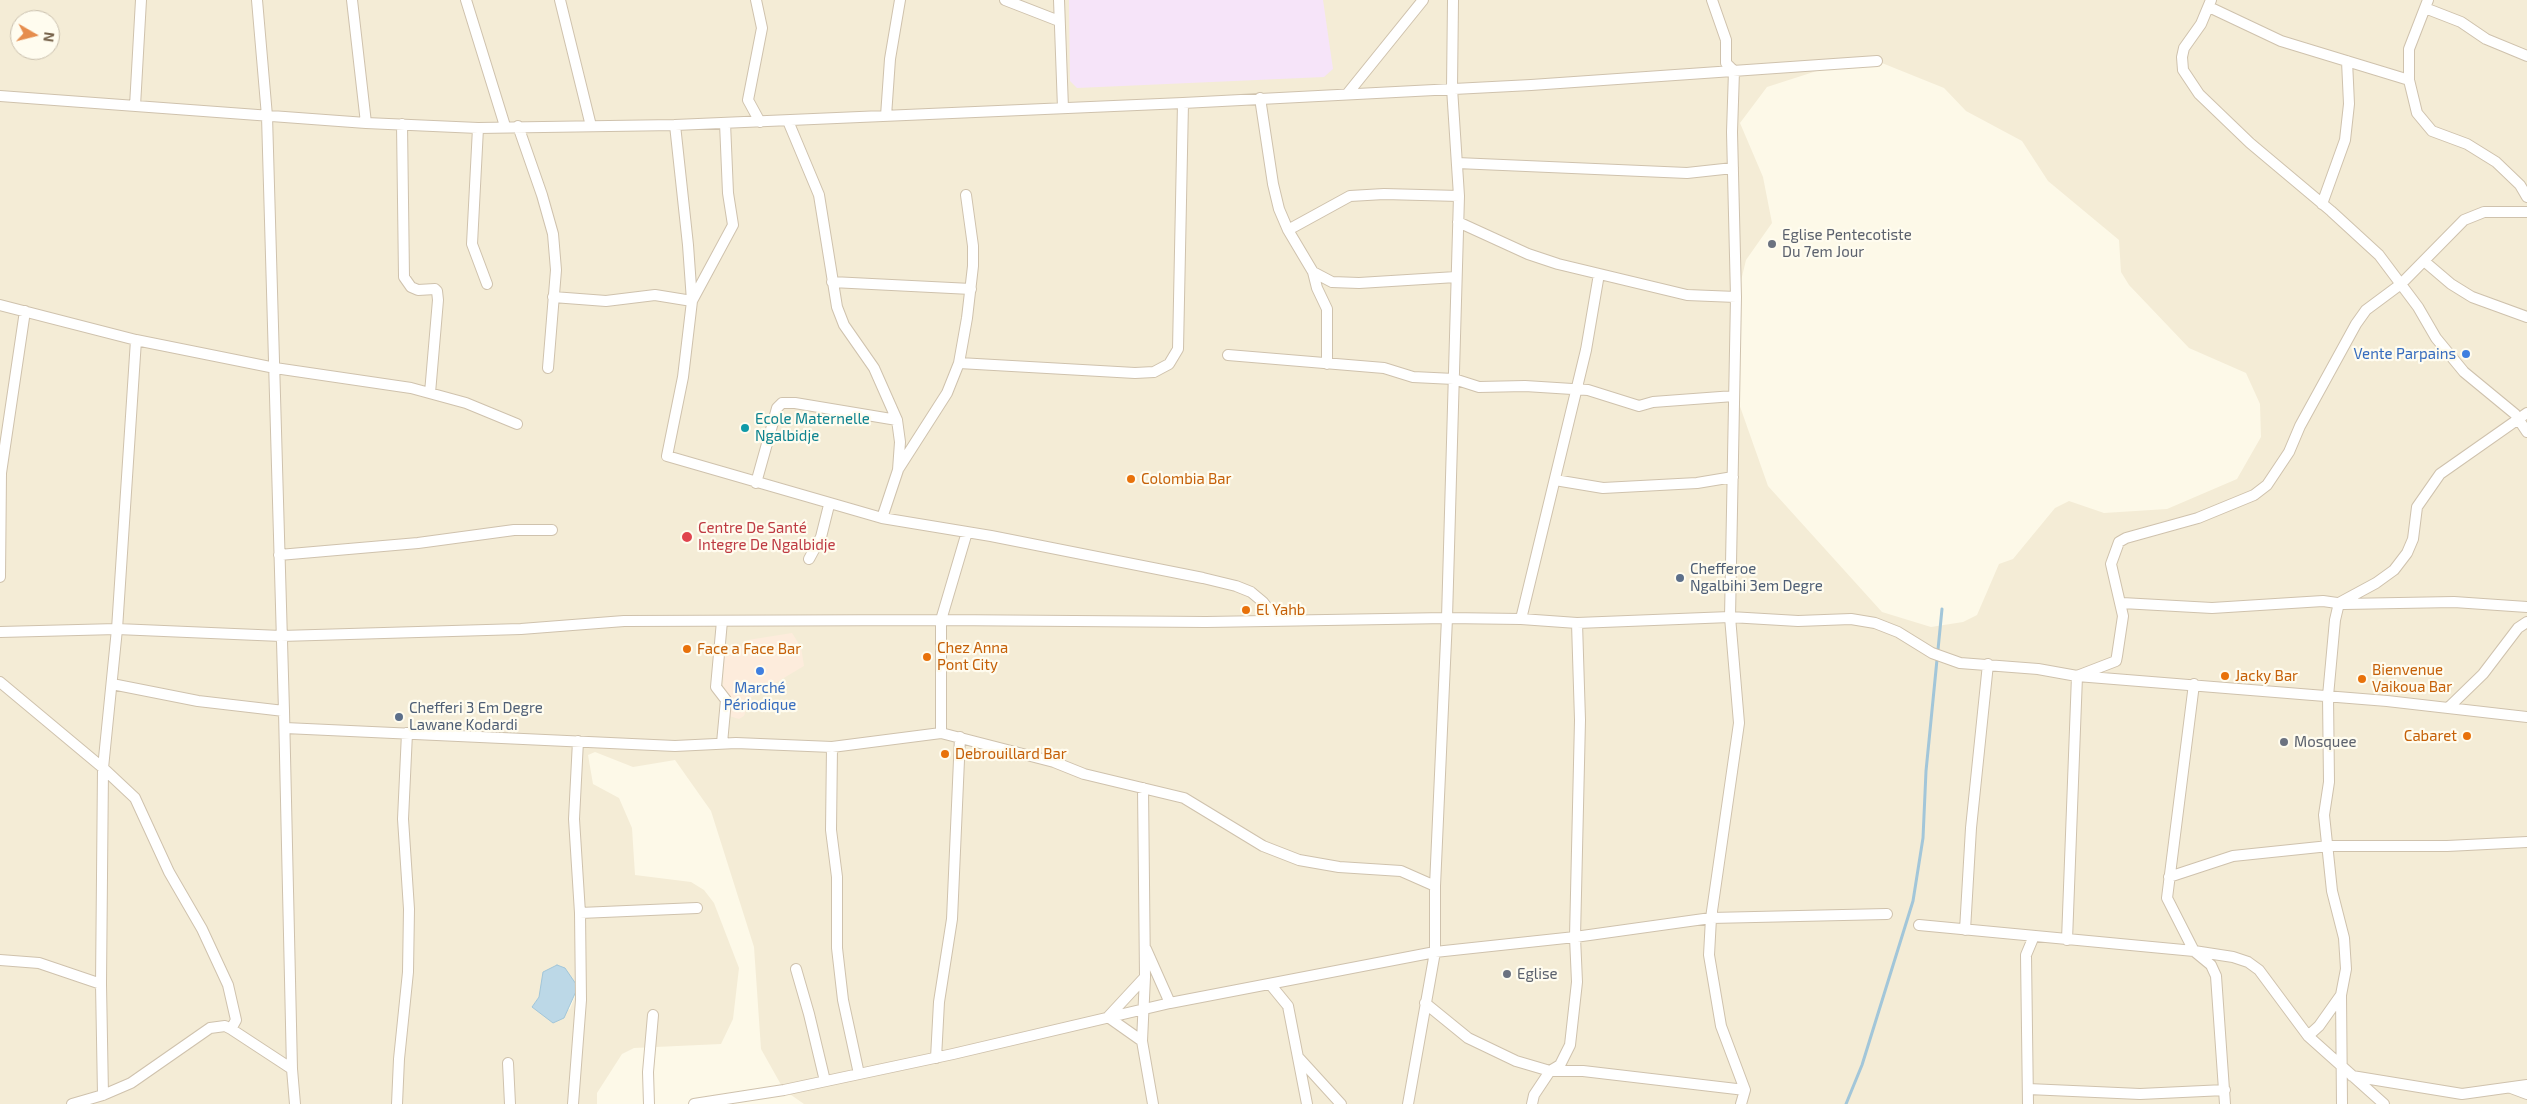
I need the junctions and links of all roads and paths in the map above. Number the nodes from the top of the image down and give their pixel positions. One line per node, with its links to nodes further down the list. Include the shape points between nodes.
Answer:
1 (140, 0): 26 (street)
2 (257, 0): 28 (street)
3 (352, 0): 32 (street)
4 (466, 0): 36 (street)
5 (560, 0): 38 (street)
6 (756, 0): 31 (street, via 762,28 748,100)
7 (900, 0): 29 (street, via 890,59)
8 (1005, 0): 15 (street)
9 (1059, 0): 15 (street)
10 (1423, 0): 22 (street)
11 (1453, 0): 21 (street)
12 (1712, 0): 19 (street, via 1726,40 1726,64)
13 (2210, 4): 18 (street, via 2281,41); 45 (street, via 2184,48 2183,70 2215,110)
14 (2427, 4): 16 (street, via 2486,39); 20 (street, via 2409,48)
15 (1059, 21): 27 (street)
16 (2527, 56)
17 (1877, 61): 19 (street)
18 (2347, 61): 20 (street); 45 (street, via 2349,96 2345,140)
19 (1734, 71): 21 (street); 41 (street)
20 (2408, 80): 44 (street, via 2417,113 2432,131 2468,144 2496,162 2520,185)
21 (1452, 88): 22 (street); 40 (street)
22 (1348, 93): 24 (street)
23 (0, 96): 26 (street)
24 (1260, 98): 25 (street); 48 (street, via 1273,184)
25 (1183, 103): 27 (street); 67 (street, via 1178,349 1169,364 1154,372 1135,373)
26 (135, 106): 28 (street)
27 (1063, 108): 29 (street)
28 (267, 116): 32 (street); 69 (street)
29 (886, 116): 30 (street)
30 (788, 121): 31 (street); 53 (street, via 819,195)
31 (760, 122): 33 (street)
32 (366, 123): 34 (street)
33 (725, 123): 35 (street); 61 (street, via 733,225)
34 (402, 124): 39 (street); 73 (street, via 404,277 411,287 418,290 435,289 438,300)
35 (675, 125): 38 (street); 61 (street)
36 (505, 126): 37 (street); 39 (street)
37 (518, 126): 38 (street); 59 (street, via 553,234 556,270)
38 (591, 126)
39 (478, 128): 55 (street, via 472,244)
40 (1457, 163): 41 (street, via 1687,173); 43 (street)
41 (1733, 168): 60 (street)
42 (966, 195): 58 (street, via 973,246)
43 (1459, 196): 47 (street); 48 (street, via 1350,196)
44 (2527, 197)
45 (2322, 204): 56 (street, via 2379,256)
46 (2527, 212): 49 (street, via 2484,212 2464,220)
47 (1458, 222): 51 (street, via 1528,254); 52 (street)
48 (1288, 230): 50 (street)
49 (2424, 261): 56 (street); 64 (street, via 2472,297)
50 (1313, 272): 54 (street); 57 (street)
51 (1599, 274): 60 (street, via 1688,295); 72 (street)
52 (1456, 277): 54 (street); 71 (street)
53 (832, 282): 58 (street); 76 (street, via 844,325 874,368)
54 (1332, 282): 57 (street)
55 (487, 284)
56 (2401, 284): 78 (street, via 2436,338 2464,372); 90 (street, via 2366,310 2356,324 2268,486 2198,518 2119,542 2111,564)
57 (1317, 288): 68 (street, via 1327,309)
58 (971, 289): 67 (street)
59 (553, 297): 61 (street, via 606,301 655,295); 70 (street)
60 (1736, 297): 74 (street)
61 (692, 301): 82 (street, via 683,377 667,456)
62 (0, 305): 63 (street)
63 (25, 310): 65 (street); 89 (street, via 1,473)
64 (2527, 317)
65 (136, 340): 69 (street); 101 (street)
66 (1228, 355): 68 (street)
67 (959, 363): 79 (street, via 947,393)
68 (1327, 364): 71 (street, via 1384,368 1413,377)
69 (275, 368): 73 (street, via 411,388); 87 (street)
70 (548, 368)
71 (1454, 379): 72 (street, via 1479,387); 94 (street)
72 (1577, 389): 74 (street, via 1639,406 1653,402); 81 (street)
73 (430, 394): 77 (street, via 466,403)
74 (1734, 396): 80 (street)
75 (2527, 413): 78 (street)
76 (897, 420): 79 (street, via 900,442); 82 (street, via 782,403 777,408)
77 (517, 424)
78 (2524, 426): 91 (street, via 2440,474 2417,508 2413,539 2407,554 2394,570 2376,583)
79 (898, 470): 84 (street)
80 (1733, 478): 81 (street, via 1603,488); 93 (street)
81 (1555, 480): 95 (street)
82 (756, 484): 83 (street)
83 (829, 505): 84 (street); 88 (street, via 821,537)
84 (882, 518): 86 (street)
85 (552, 530): 87 (street, via 514,530 418,543)
86 (967, 532): 96 (street); 98 (street, via 1236,586 1251,592)
87 (279, 555): 103 (street)
88 (809, 559)
89 (0, 577)
90 (2122, 603): 91 (street, via 2212,608 2323,601); 105 (street, via 2116,661)
91 (2339, 603): 92 (street, via 2454,602); 109 (street)
92 (2527, 607)
93 (1730, 617): 100 (street); 104 (street, via 1798,621 1851,619 1875,623 1898,632 1944,659); 129 (street, via 1739,723)
94 (1447, 618): 95 (street); 98 (street); 125 (street)
95 (1521, 619): 100 (street)
96 (941, 620): 97 (street); 98 (street); 115 (street)
97 (722, 621): 103 (street, via 624,621 521,629); 118 (street, via 716,687 726,700)
98 (1277, 621)
99 (2527, 622): 110 (street, via 2518,628 2483,674)
100 (1577, 623): 133 (street, via 1580,720)
101 (117, 630): 102 (street); 103 (street); 107 (street)
102 (0, 632)
103 (281, 636): 111 (street)
104 (1988, 664): 105 (street); 131 (street, via 1971,828)
105 (2077, 676): 108 (street); 134 (street, via 2070,805)
106 (0, 682): 120 (street)
107 (112, 684): 111 (street, via 198,701); 120 (street)
108 (2194, 684): 109 (street); 124 (street)
109 (2328, 696): 110 (street); 123 (street, via 2330,782 2324,815)
110 (2448, 708): 112 (street)
111 (284, 711): 113 (street)
112 (2527, 717)
113 (285, 728): 114 (street); 158 (street)
114 (407, 733): 117 (street); 172 (street, via 403,819 409,909 408,972)
115 (941, 733): 116 (street); 119 (street)
116 (960, 737): 121 (street); 151 (street, via 952,919 939,1002)
117 (578, 741): 118 (street, via 675,746); 127 (street, via 574,819)
118 (722, 743): 119 (street)
119 (832, 747): 160 (street, via 831,830 837,877 837,948 843,1000)
120 (103, 768): 141 (street); 149 (street, via 135,798 169,872 216,958 235,1007 236,1020)
121 (1143, 788): 125 (street, via 1184,798 1282,854 1339,867 1401,871); 135 (street)
122 (2527, 842): 123 (street)
123 (2329, 846): 124 (street, via 2233,856); 143 (street, via 2333,897 2344,938 2346,969)
124 (2169, 877): 136 (street, via 2166,898)
125 (1435, 886): 137 (street)
126 (698, 908): 127 (street)
127 (580, 913): 174 (street, via 581,1000)
128 (1887, 914): 129 (street)
129 (1710, 918): 133 (street); 166 (street, via 1710,955 1721,1026)
130 (1919, 925): 131 (street)
131 (1965, 930): 132 (street)
132 (2034, 936): 134 (street); 165 (street, via 2026,955)
133 (1575, 937): 137 (street); 159 (street, via 1577,982 1570,1045 1560,1065)
134 (2068, 940): 136 (street)
135 (1144, 944): 140 (street); 144 (street)
136 (2194, 951): 150 (street, via 2233,957 2259,970); 167 (street, via 2211,965 2216,976)
137 (1435, 952): 142 (street); 145 (street)
138 (0, 960): 141 (street, via 39,963)
139 (796, 969): 162 (street)
140 (1145, 978): 146 (street); 148 (street)
141 (101, 984): 169 (street)
142 (1270, 984): 144 (street); 155 (street, via 1288,1006)
143 (2341, 995): 150 (street); 157 (street)
144 (1170, 1003): 146 (street)
145 (1425, 1003): 159 (street, via 1468,1038 1516,1061); 180 (street)
146 (1144, 1010): 148 (street); 152 (street)
147 (652, 1014): 175 (street)
148 (1108, 1017): 152 (street); 153 (street)
149 (231, 1029): 158 (street); 169 (street, via 225,1026 204,1031 131,1083)
150 (2308, 1036): 157 (street)
151 (938, 1040): 153 (street); 154 (street)
152 (1142, 1042): 177 (street)
153 (953, 1054): 154 (street)
154 (936, 1058): 160 (street)
155 (1298, 1058): 178 (street); 179 (street)
156 (508, 1063): 173 (street)
157 (2342, 1067): 161 (street); 185 (street)
158 (292, 1069): 171 (street)
159 (1550, 1071): 166 (street, via 1583,1071); 181 (street, via 1534,1095)
160 (859, 1074): 162 (street)
161 (2352, 1075): 164 (street, via 2462,1094); 186 (street)
162 (825, 1081): 176 (street)
163 (2527, 1085): 164 (street)
164 (2508, 1087): 168 (street)
165 (2028, 1089): 167 (street, via 2140,1094); 183 (street)
166 (1745, 1090): 182 (street)
167 (2225, 1090): 184 (street)
168 (2527, 1094)
169 (103, 1095): 170 (street)
170 (72, 1104)
171 (295, 1104)
172 (397, 1104)
173 (510, 1104)
174 (572, 1104)
175 (649, 1104)
176 (694, 1104)
177 (1153, 1104)
178 (1307, 1104)
179 (1341, 1104)
180 (1408, 1104)
181 (1532, 1104)
182 (1741, 1104)
183 (2028, 1104)
184 (2225, 1104)
185 (2342, 1104)
186 (2384, 1104)

